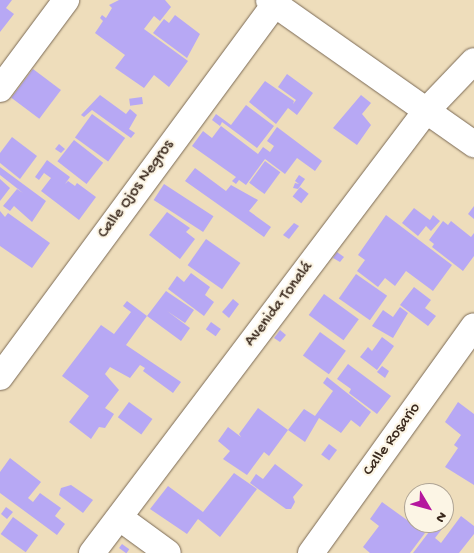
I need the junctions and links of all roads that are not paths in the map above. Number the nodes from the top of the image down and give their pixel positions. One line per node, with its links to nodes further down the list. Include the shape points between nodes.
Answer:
1 (66, 0): 4 (street)
2 (272, 2): 5 (street); 8 (street, Calle Ojos Negros)
3 (474, 61): 5 (street, Avenida Tonalá)
4 (0, 89)
5 (426, 112): 6 (street); 9 (street, Avenida Tonalá)
6 (474, 144)
7 (474, 326): 12 (street, Calle Rosario)
8 (0, 377)
9 (120, 518): 10 (street, Avenida Tonalá); 11 (street)
10 (92, 553)
11 (168, 553)
12 (311, 553)

